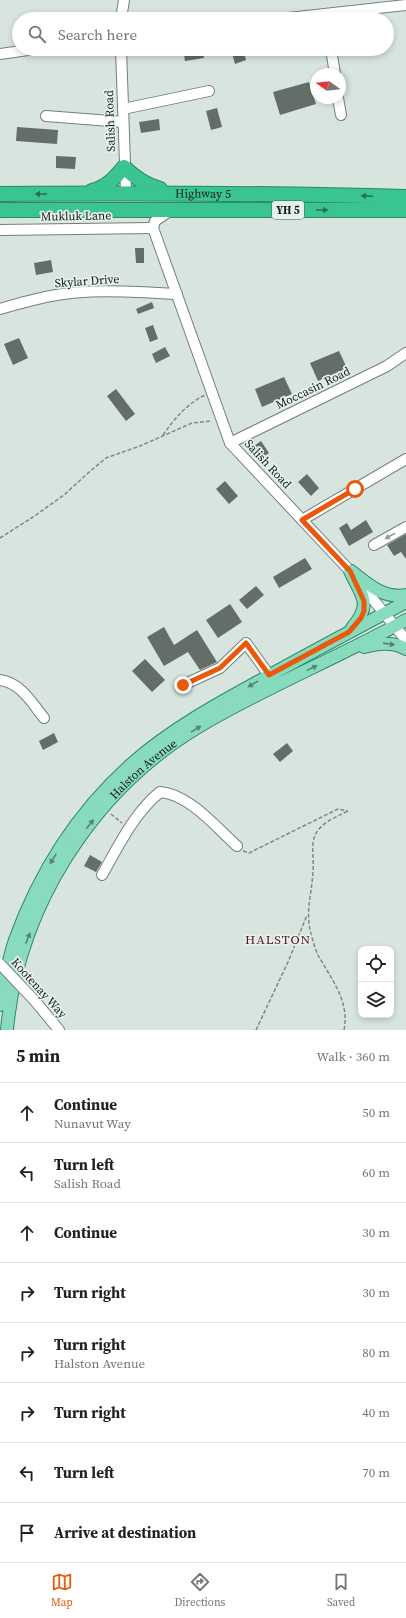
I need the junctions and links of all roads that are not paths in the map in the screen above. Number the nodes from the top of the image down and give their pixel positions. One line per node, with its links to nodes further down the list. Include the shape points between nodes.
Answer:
1 (124, 0): 3 (street)
2 (406, 5): 4 (street)
3 (122, 12)
4 (355, 12)
5 (12, 52): 6 (street)
6 (0, 54)
7 (121, 56): 12 (street, Salish Road)
8 (332, 56): 9 (street)
9 (334, 68)
10 (209, 91): 12 (street)
11 (339, 104): 13 (street)
12 (123, 110): 15 (street, Salish Road)
13 (341, 115)
14 (46, 116): 15 (street)
15 (123, 122): 16 (street, Salish Road)
16 (124, 167): 17 (street, Salish Road); 18 (highway, via 105,186); 19 (highway, via 145,184)
17 (126, 192): 18 (highway, Highway 5 / YH 5); 19 (highway, Highway 5 / YH 5); 22 (highway, via 117,200 64,202); 24 (highway, via 132,198 141,200 280,203)
18 (80, 193): 20 (highway, Highway 5 / YH 5, one-way to 20)
19 (172, 193): 21 (highway, Highway 5 / YH 5, one-way to 19)
20 (0, 194)
21 (406, 197)
22 (6, 210): 23 (highway, Highway 5 / YH 5)
23 (171, 210): 24 (highway, Highway 5 / YH 5); 26 (street, via 155,221)
24 (291, 210): 25 (highway, Highway 5 / YH 5, one-way to 25)
25 (406, 210)
26 (153, 228): 27 (street, Mukluk Lane); 28 (street, Salish Road)
27 (0, 230)
28 (177, 294): 29 (street, Skylar Drive, via 121,291 68,294); 31 (street, Salish Road)
29 (0, 309)
30 (406, 353): 31 (street, Moccasin Road, via 387,366)
31 (230, 443): 33 (street, Salish Road)
32 (406, 460): 33 (street)
33 (302, 520): 36 (street, Salish Road)
34 (406, 527): 35 (street, one-way to 35)
35 (374, 545)
36 (350, 571): 37 (main road, via 377,591 391,596); 39 (street, Salish Road); 42 (main road, via 364,601 364,611)
37 (406, 595)
38 (406, 602): 39 (main road, Halston Avenue)
39 (384, 613): 41 (street, Salish Road); 42 (main road, Halston Avenue)
40 (406, 620): 41 (main road, Halston Avenue)
41 (394, 627): 43 (street, Salish Road); 45 (main road, Halston Avenue)
42 (349, 632): 46 (main road, Halston Avenue)
43 (406, 640)
44 (406, 649): 45 (main road, one-way to 44, via 375,643 388,643)
45 (344, 653): 54 (main road, Halston Avenue, one-way to 45, via 16,975 37,915 58,870 114,795 142,768 197,728)
46 (269, 675): 48 (street, via 246,643 220,668); 53 (main road, Halston Avenue, one-way to 53, via 166,736 107,787 87,810 49,865 24,916 15,941)
47 (0, 680): 49 (street, via 8,681 24,692)
48 (183, 685)
49 (44, 718)
50 (237, 846): 51 (street, via 187,801 160,792 129,829)
51 (102, 875)
52 (0, 964): 55 (street, Kootenay Way, bridge)
53 (0, 1005)
54 (7, 1030)
55 (59, 1030)

